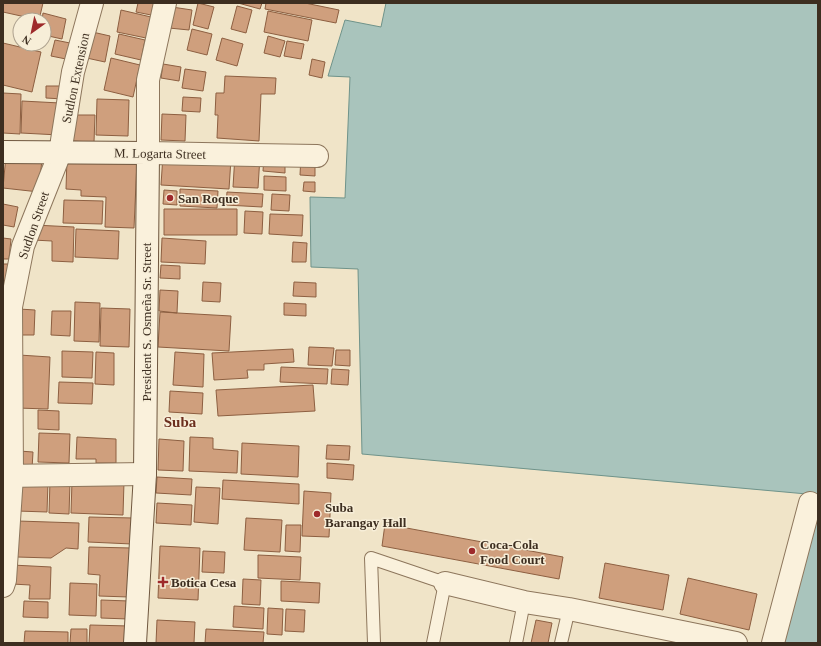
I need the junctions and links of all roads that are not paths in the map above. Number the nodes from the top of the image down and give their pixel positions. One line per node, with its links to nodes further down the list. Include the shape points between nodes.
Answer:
1 (92, 3): 4 (street, Sudlon Extension, via 74,72)
2 (166, 3): 5 (street, President S. Osmeña Sr. Street, via 148,80)
3 (3, 152): 4 (street, M. Logarta Street)
4 (60, 153): 5 (street, M. Logarta Street); 8 (street, Sudlon Street, via 23,246 11,307)
5 (148, 153): 6 (street, M. Logarta Street); 7 (street, President S. Osmeña Sr. Street)
6 (317, 156)
7 (146, 474): 8 (street); 14 (street, President S. Osmeña Sr. Street)
8 (7, 476): 11 (street, Sudlon Street)
9 (810, 503): 20 (street)
10 (445, 583): 12 (street); 15 (lane, via 371,558); 16 (lane)
11 (3, 586)
12 (524, 602): 13 (street); 17 (lane)
13 (569, 609): 18 (lane); 19 (street)
14 (135, 643)
15 (374, 643)
16 (433, 643)
17 (516, 643)
18 (560, 643)
19 (736, 643)
20 (773, 643)

